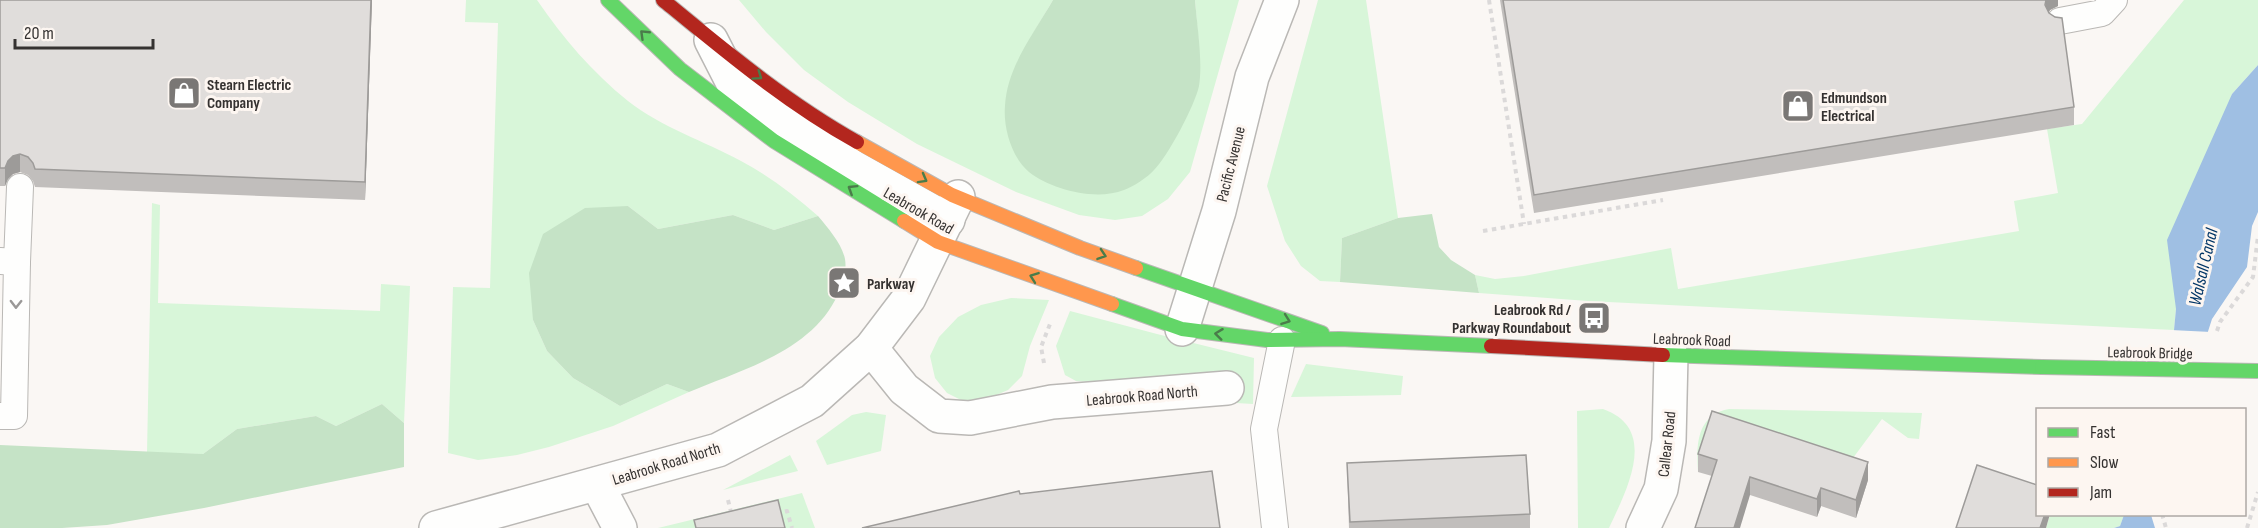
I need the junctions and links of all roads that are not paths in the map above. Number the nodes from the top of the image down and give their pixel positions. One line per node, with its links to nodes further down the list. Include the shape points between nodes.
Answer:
1 (608, 0): 8 (main road, Leabrook Road, one-way to 1, via 774,141 680,69)
2 (663, 0): 6 (main road)
3 (1282, 0): 10 (street, Pacific Avenue, via 1252,77 1219,211)
4 (2114, 0): 5 (lane, via 2102,13)
5 (2060, 21)
6 (711, 40): 8 (street, one-way to 8, via 735,87 853,167)
7 (20, 187): 9 (lane)
8 (948, 220): 10 (main road, Leabrook Road, one-way to 10, via 1080,248); 11 (main road, Leabrook Road, one-way to 8); 14 (street, Leabrook Road North, via 909,298)
9 (8, 262): 19 (lane, one-way to 19, via 14,416)
10 (1195, 286): 11 (street, Pacific Avenue); 12 (main road, Leabrook Road, one-way to 12)
11 (1182, 329): 13 (main road, Leabrook Road, one-way to 11)
12 (1340, 339): 13 (main road, Leabrook Road); 15 (main road, Leabrook Road)
13 (1282, 340): 23 (lane, via 1264,429)
14 (871, 348): 18 (street, Leabrook Road North, via 904,390 939,416 970,418 1052,402); 20 (street, Leabrook Road North, via 813,401 718,450)
15 (1671, 355): 16 (main road, Leabrook Road); 24 (street, Callear Road, via 1669,441 1660,489)
16 (2042, 367): 17 (main road, Leabrook Bridge, bridge)
17 (2258, 371)
18 (1227, 388)
19 (0, 416)
20 (597, 484): 21 (street, Leabrook Road North); 22 (street)
21 (436, 528)
22 (620, 528)
23 (1275, 528)
24 (1643, 528)

